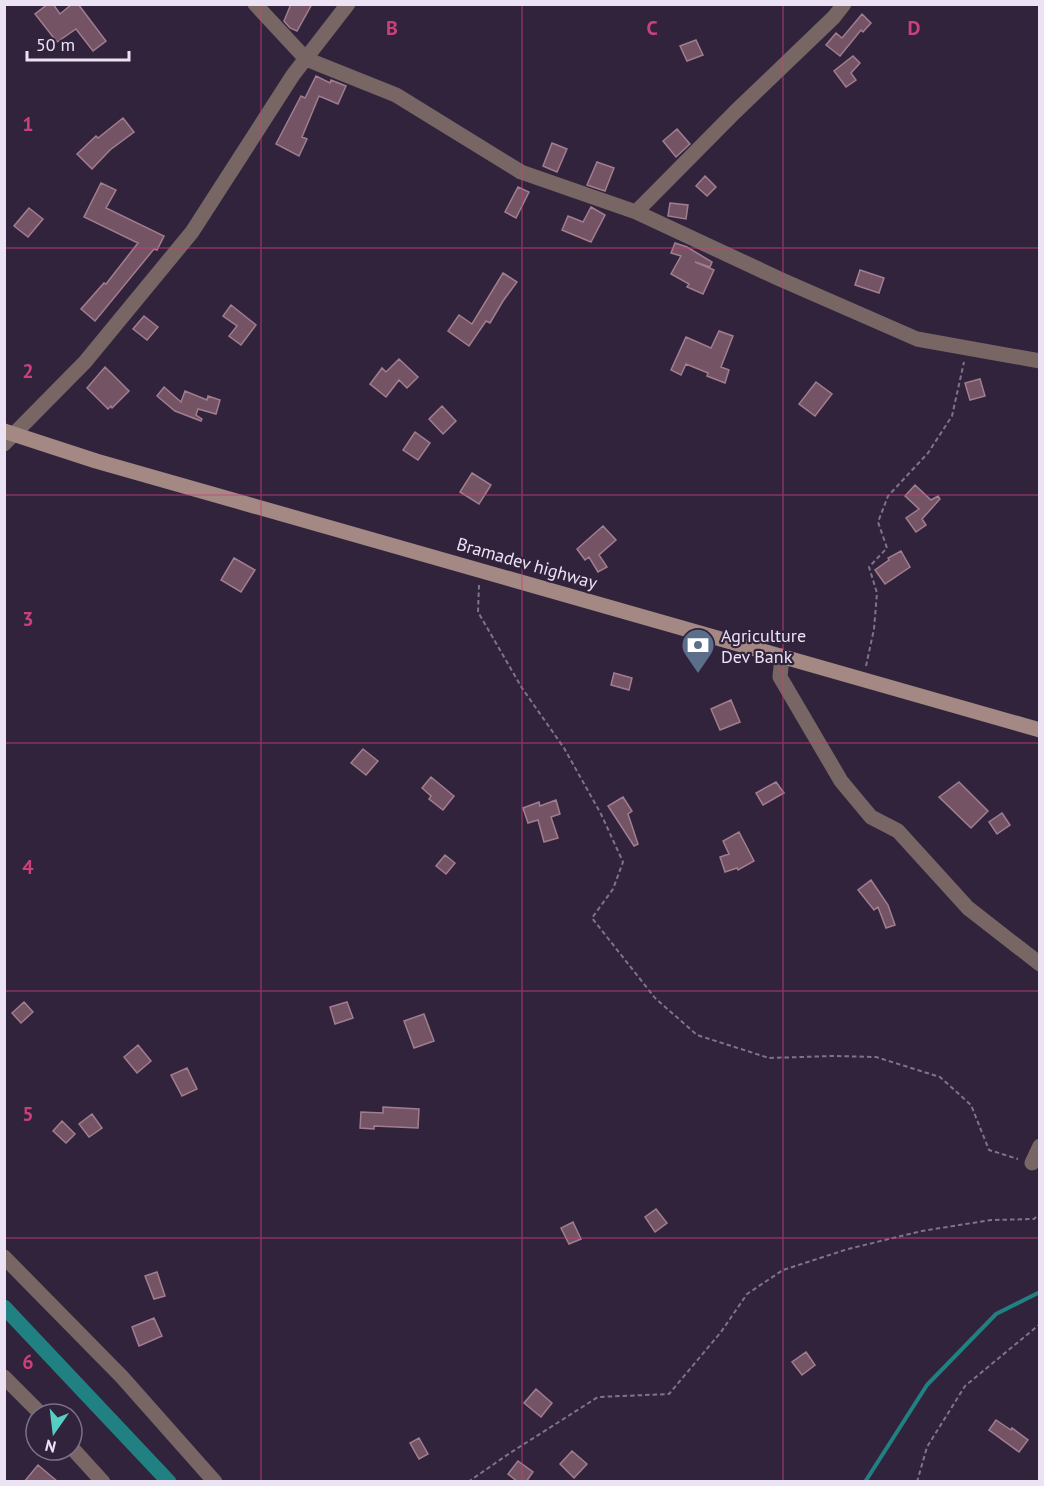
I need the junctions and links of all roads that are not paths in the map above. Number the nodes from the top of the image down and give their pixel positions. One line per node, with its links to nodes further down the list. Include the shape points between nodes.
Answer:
1 (255, 4): 4 (street)
2 (348, 4): 4 (street)
3 (844, 4): 5 (street)
4 (306, 59): 5 (street, via 396,95 521,172); 7 (street, via 192,232 85,362)
5 (636, 212): 6 (street, via 917,339)
6 (1040, 361)
7 (8, 436): 8 (street, Bramadev highway)
8 (782, 656): 9 (street, Bramadev highway); 10 (street, via 780,676 841,781 870,818 898,831 968,908)
9 (1040, 730)
10 (1040, 964)
11 (1040, 1146): 12 (street)
12 (1032, 1163)
13 (4, 1257): 18 (street, via 122,1377)
14 (4, 1377): 15 (street)
15 (29, 1402)
16 (84, 1461): 17 (street)
17 (103, 1482)
18 (215, 1482)

